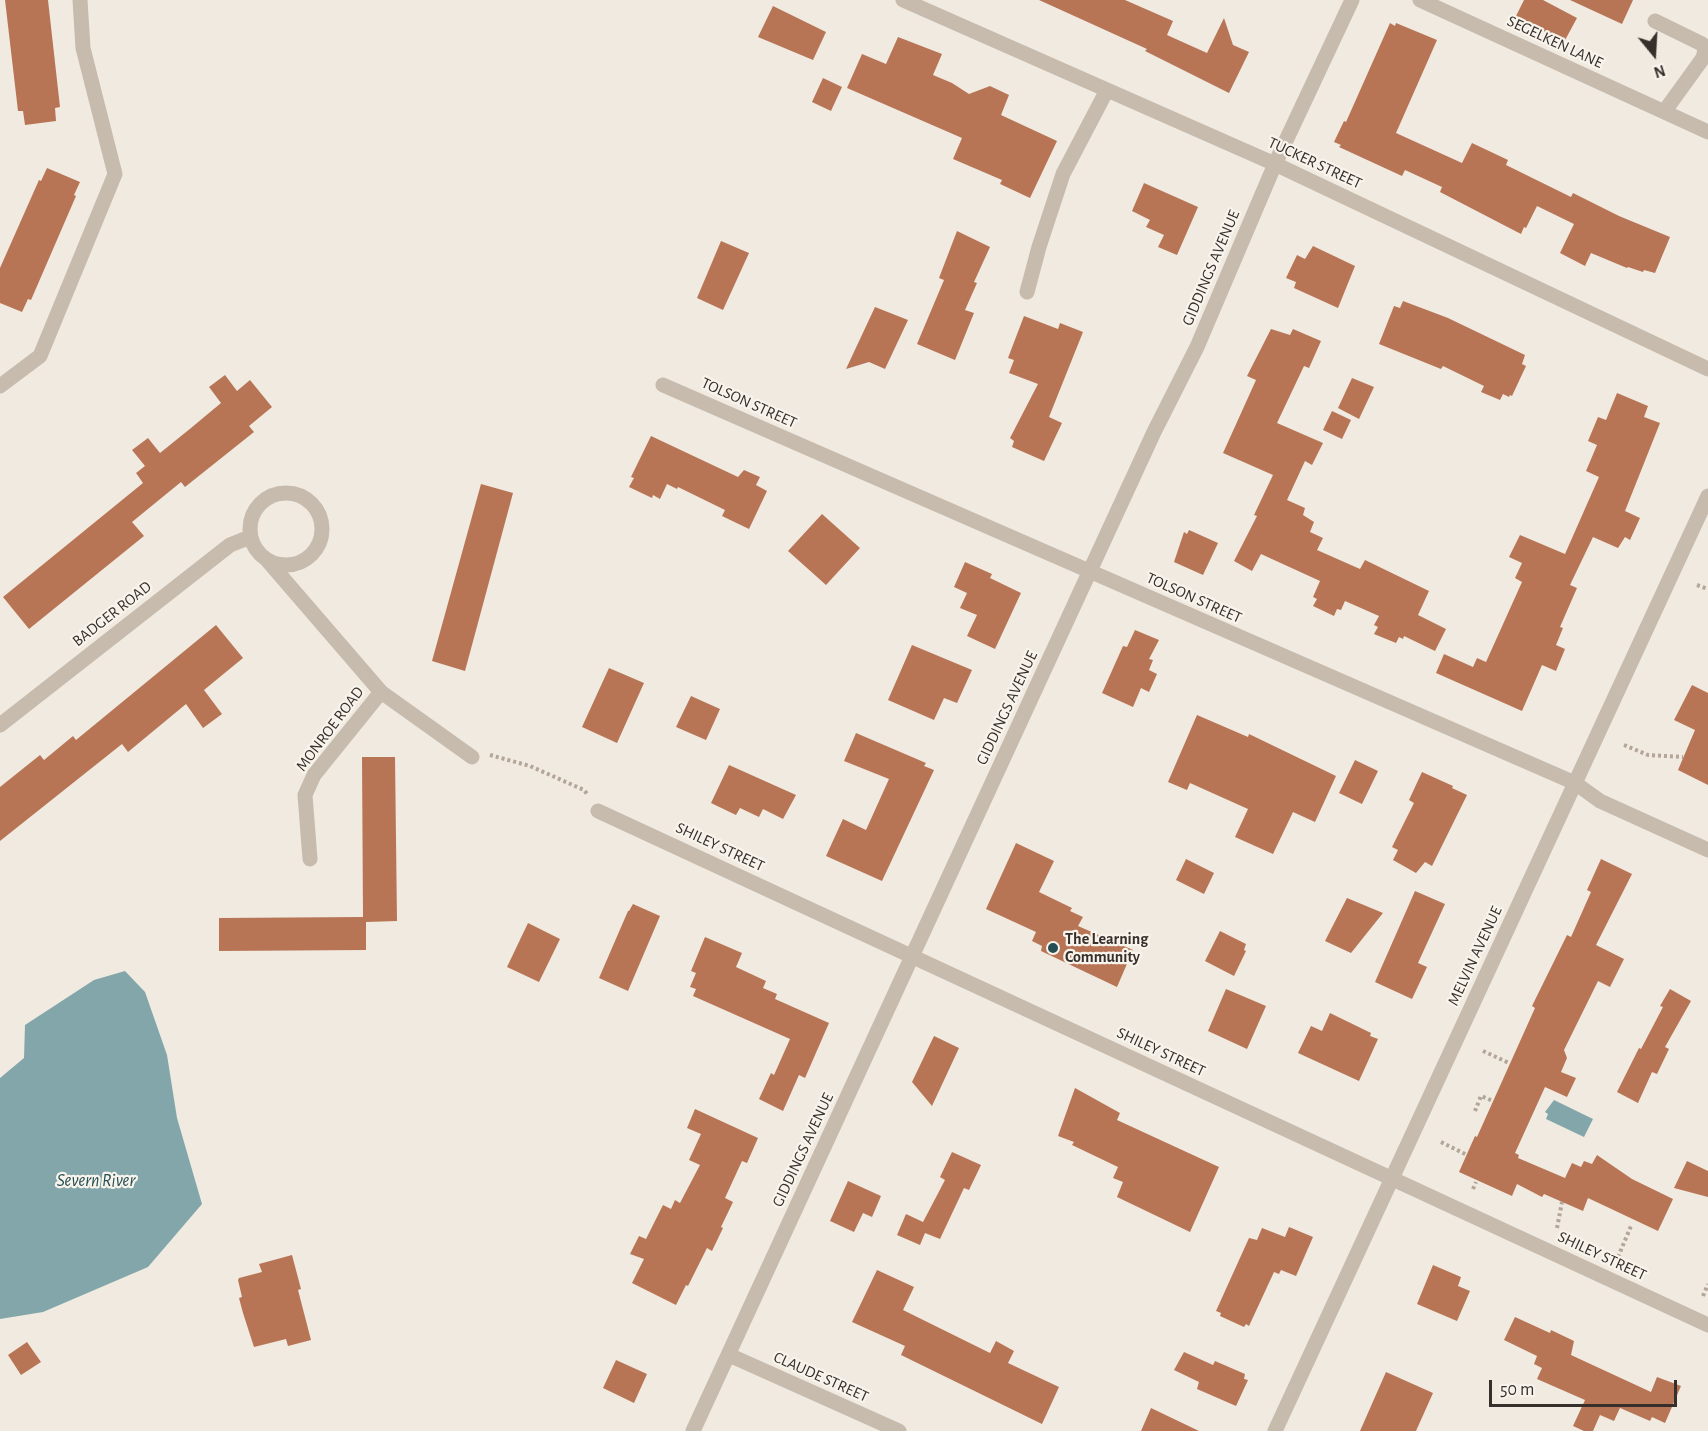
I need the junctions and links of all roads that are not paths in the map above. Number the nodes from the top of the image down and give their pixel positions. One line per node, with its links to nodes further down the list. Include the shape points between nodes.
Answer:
1 (80, 0): 13 (street, via 83,48 115,174 40,356)
2 (903, 0): 6 (street, TUCKER STREET)
3 (1352, 0): 9 (street, GIDDINGS AVENUE)
4 (1420, 0): 7 (street, SEGELKEN LANE)
5 (1655, 21): 7 (street, via 1702,44 1705,50)
6 (1107, 90): 9 (street, TUCKER STREET); 10 (street, via 1063,174)
7 (1664, 112): 8 (street, SEGELKEN LANE)
8 (1708, 132)
9 (1275, 164): 11 (street, TUCKER STREET); 17 (street, GIDDINGS AVENUE, via 1197,347)
10 (1027, 292)
11 (1708, 369)
12 (663, 385): 17 (street, TOLSON STREET)
13 (0, 386)
14 (1708, 496): 21 (street, MELVIN AVENUE)
15 (250, 537): 16 (street); 16 (street, via 255,510 278,494 306,499 315,509 321,522 316,549 293,565); 19 (street, BADGER ROAD, via 230,545)
16 (268, 561): 18 (street)
17 (1090, 572): 21 (street, TOLSON STREET); 25 (street, GIDDINGS AVENUE)
18 (381, 692): 20 (street); 24 (street, MONROE ROAD, via 314,775 305,795)
19 (0, 725)
20 (472, 757)
21 (1575, 783): 23 (street, TOLSON STREET, via 1600,801); 26 (street, MELVIN AVENUE)
22 (598, 811): 25 (street, SHILEY STREET)
23 (1708, 849)
24 (310, 860)
25 (912, 956): 26 (street, SHILEY STREET); 28 (street, GIDDINGS AVENUE)
26 (1392, 1179): 27 (street, SHILEY STREET); 31 (street, MELVIN AVENUE)
27 (1708, 1325)
28 (729, 1355): 29 (street, GIDDINGS AVENUE); 30 (street, CLAUDE STREET)
29 (693, 1431)
30 (899, 1431)
31 (1275, 1431)

